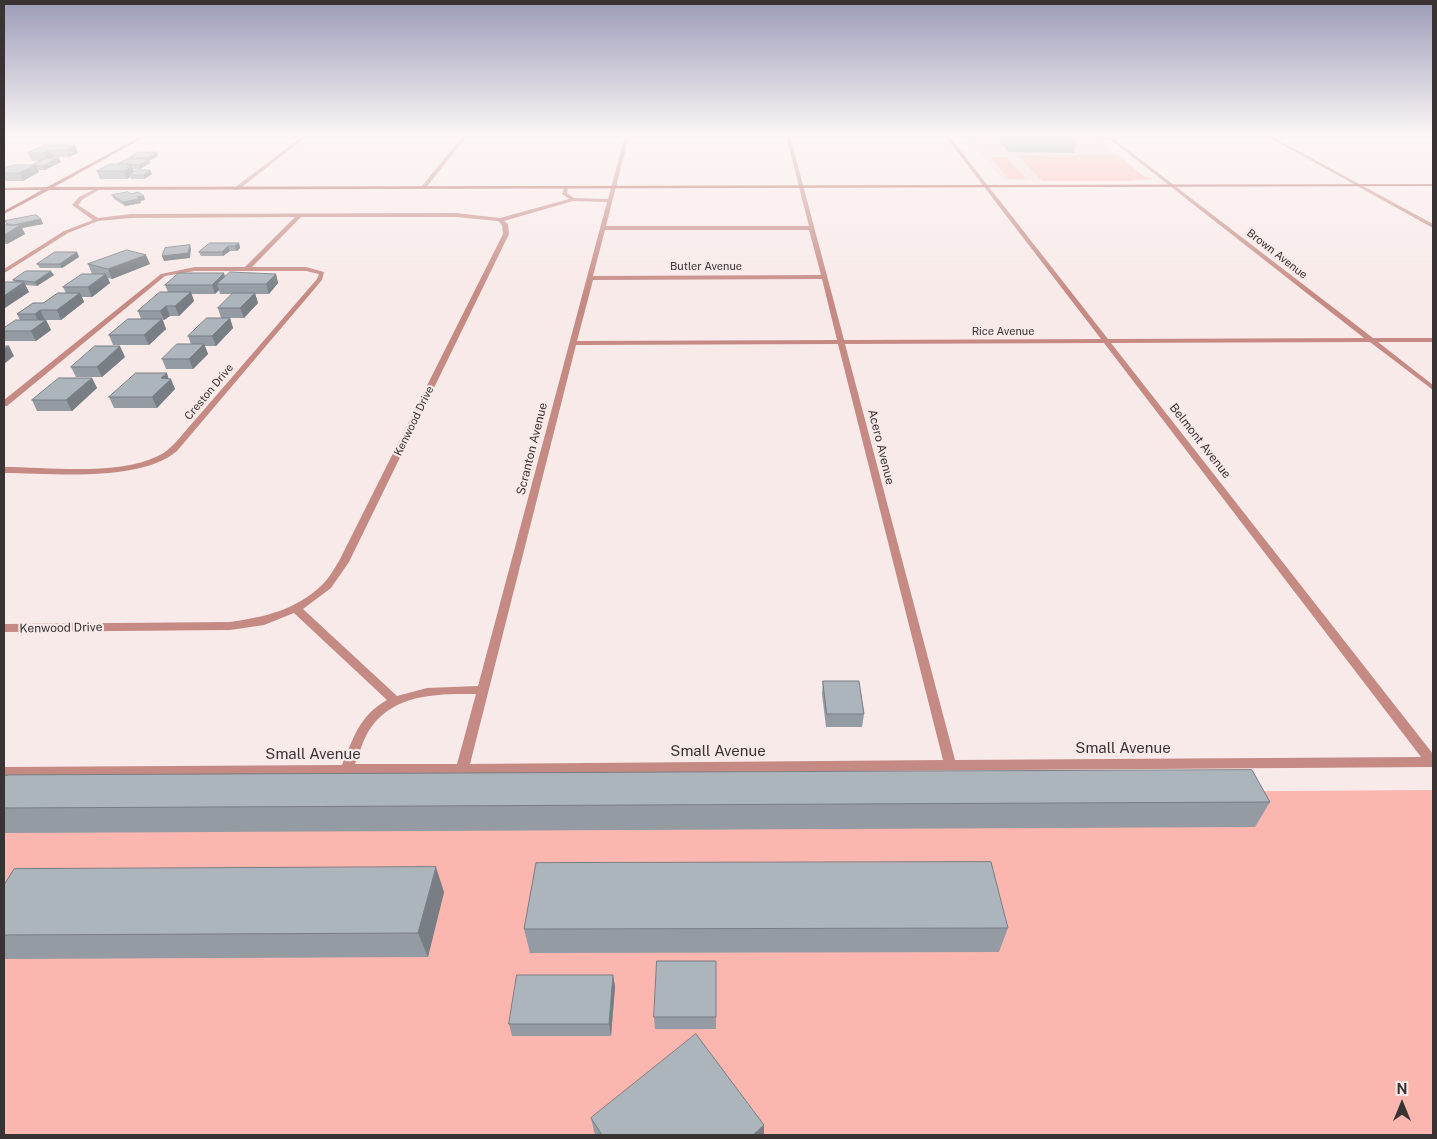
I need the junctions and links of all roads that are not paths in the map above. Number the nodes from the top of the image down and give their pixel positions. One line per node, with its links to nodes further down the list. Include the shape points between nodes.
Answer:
1 (48, 189): 11 (street)
2 (97, 189): 13 (street, via 75,205)
3 (566, 189): 9 (street, via 564,194)
4 (612, 189): 10 (street, Scranton Avenue)
5 (801, 189): 17 (street, Acero Avenue)
6 (988, 189): 24 (street, Belmont Avenue)
7 (1177, 189): 22 (street, Brown Avenue)
8 (1367, 189): 15 (street)
9 (573, 199): 10 (street); 14 (street)
10 (610, 201): 16 (street, Scranton Avenue)
11 (4, 213)
12 (299, 216): 13 (street, via 131,216); 14 (street, via 456,215); 18 (street)
13 (97, 220): 19 (street, via 66,232)
14 (500, 220): 30 (street, Kenwood Drive, via 505,224 506,234 344,562 327,586)
15 (1433, 226)
16 (602, 228): 17 (street); 21 (street, Scranton Avenue)
17 (811, 228): 20 (street, Acero Avenue)
18 (247, 269): 28 (street, Creston Drive, via 182,270 156,278); 29 (street, Creston Drive, via 306,269 322,273 169,453 134,467 112,470)
19 (4, 271)
20 (824, 277): 21 (street, Butler Avenue); 26 (street, Acero Avenue)
21 (589, 278): 25 (street, Scranton Avenue)
22 (1372, 340): 23 (street, Rice Avenue); 24 (street, Rice Avenue); 27 (street, Brown Avenue)
23 (1433, 340)
24 (1108, 342): 26 (street, Rice Avenue); 34 (street, Belmont Avenue)
25 (572, 343): 26 (street, Rice Avenue); 32 (street, Scranton Avenue)
26 (842, 343): 35 (street, Acero Avenue)
27 (1433, 388)
28 (4, 404)
29 (4, 470)
30 (296, 608): 31 (street, Kenwood Drive, via 264,621 230,626); 33 (street)
31 (4, 628)
32 (483, 690): 33 (street, via 432,691 410,694); 36 (street, Scranton Avenue)
33 (395, 701): 37 (street, via 378,711 366,725)
34 (1433, 762): 35 (street, Small Avenue)
35 (950, 765): 36 (street, Small Avenue)
36 (462, 769): 37 (street, Small Avenue)
37 (346, 770): 38 (street, Small Avenue)
38 (4, 772)

